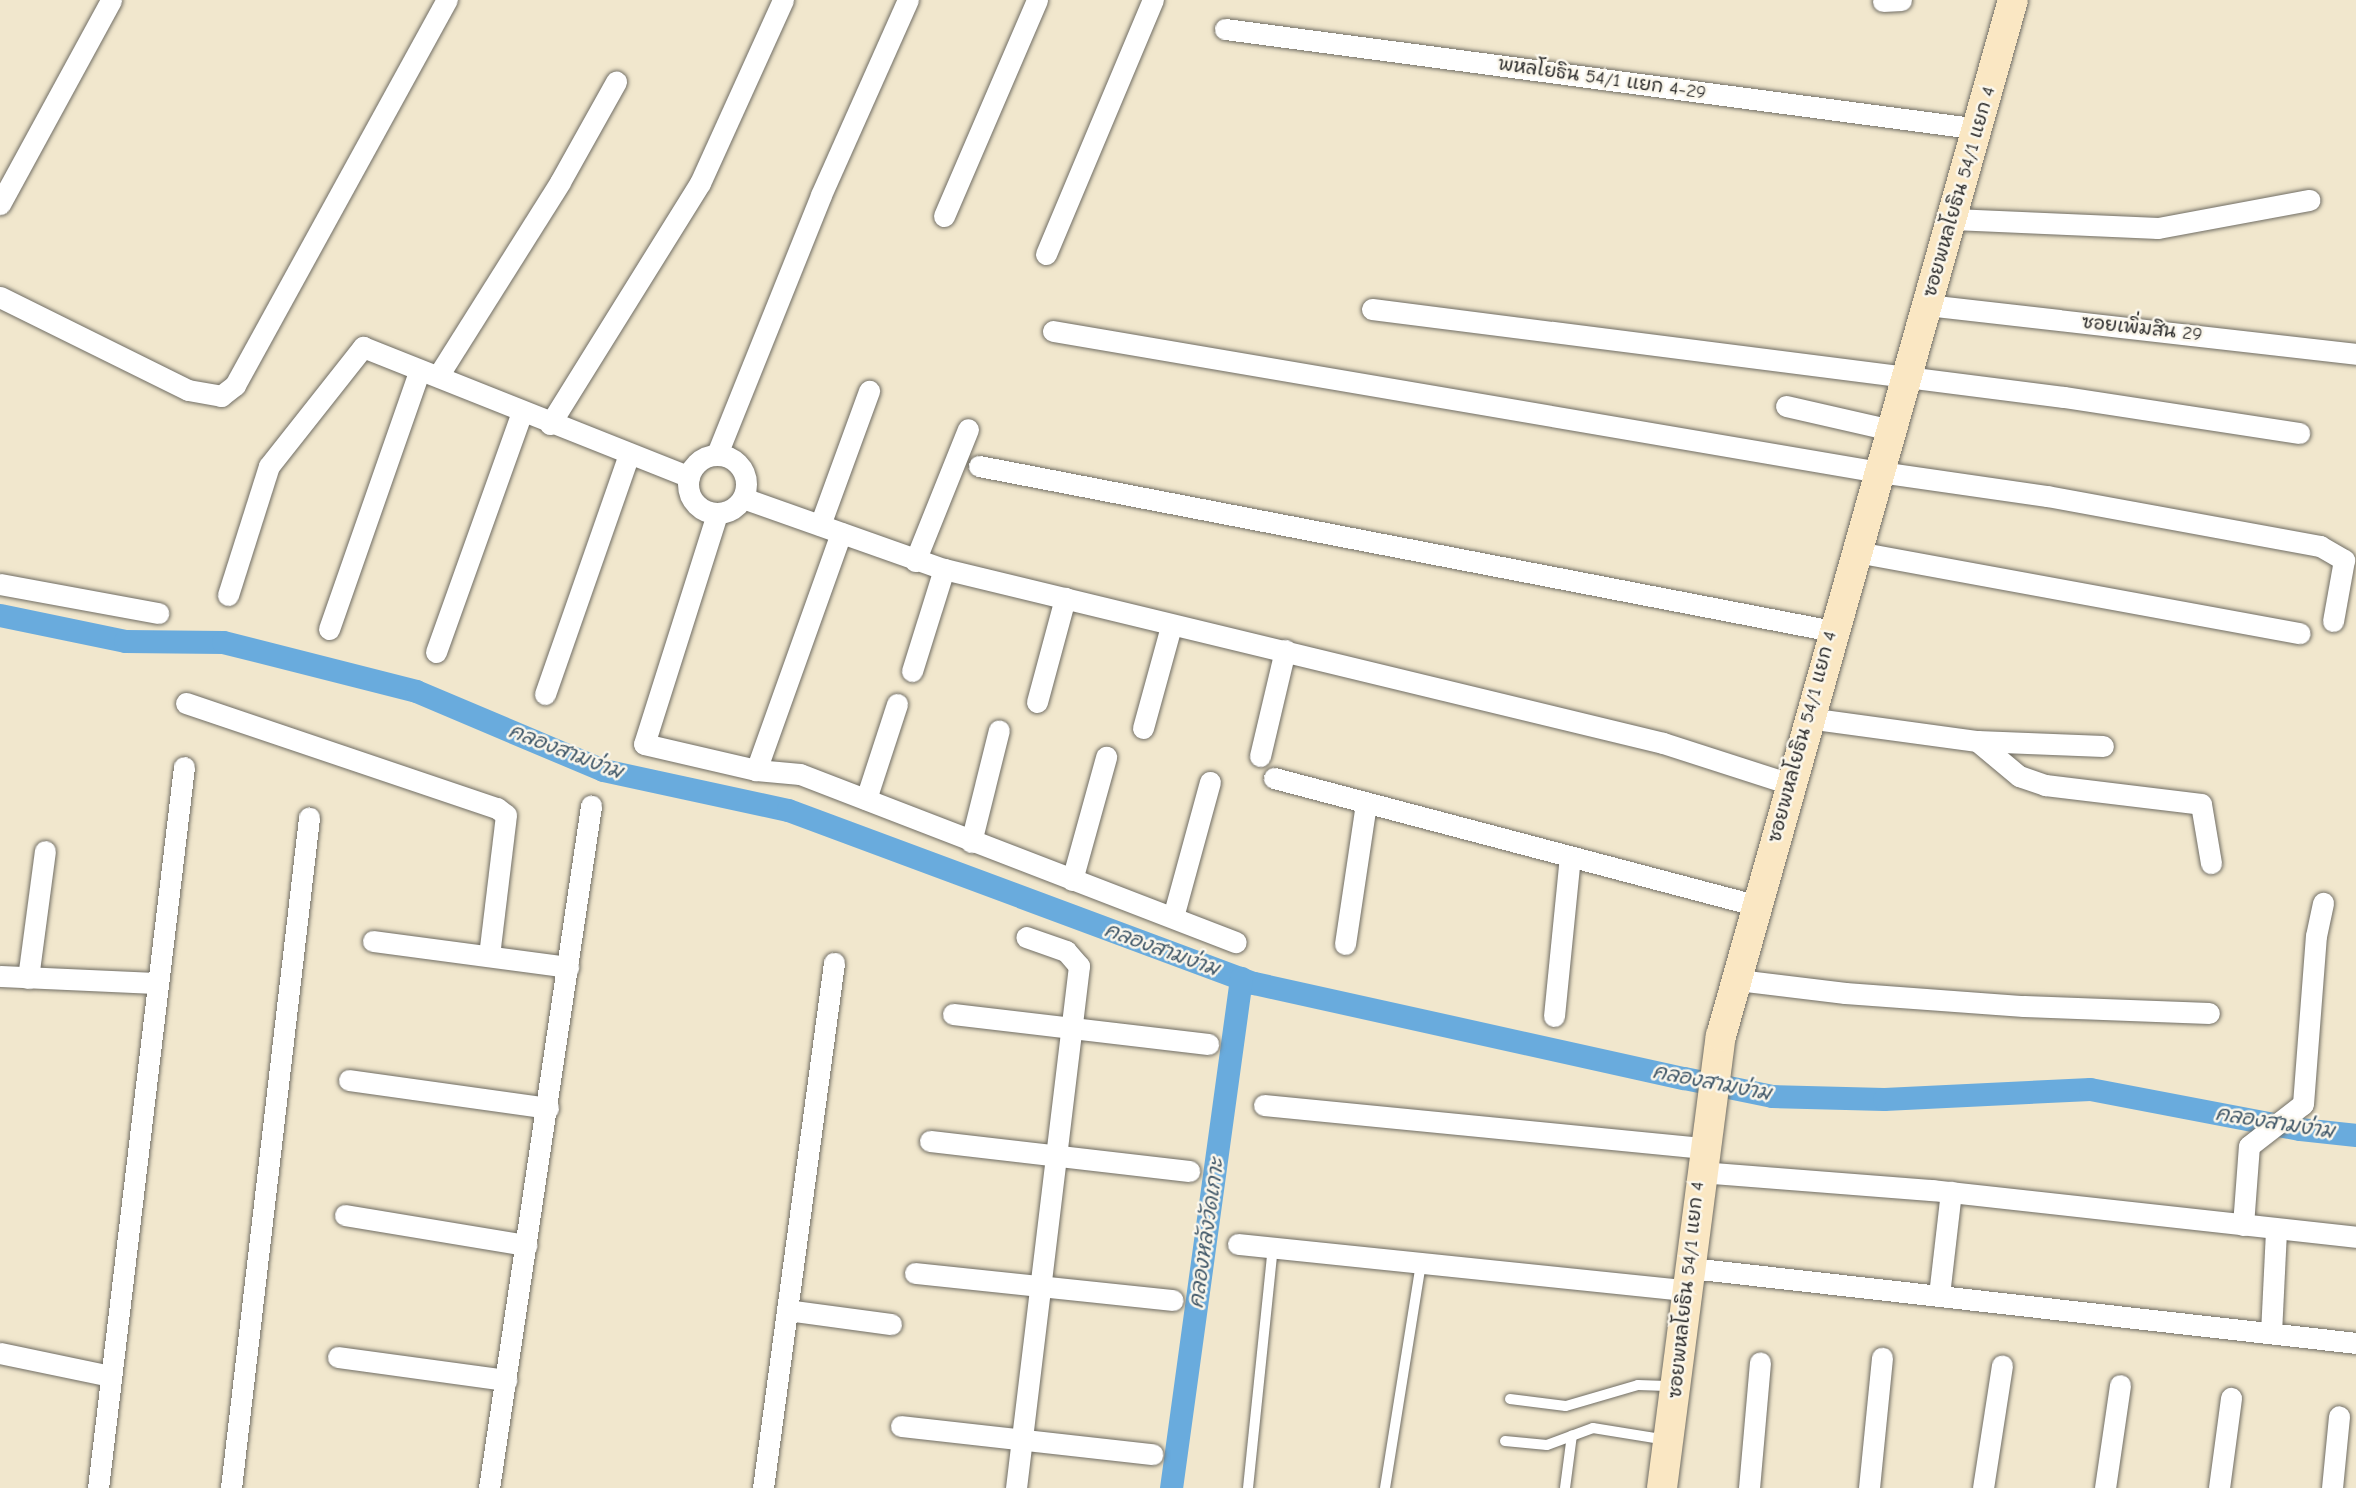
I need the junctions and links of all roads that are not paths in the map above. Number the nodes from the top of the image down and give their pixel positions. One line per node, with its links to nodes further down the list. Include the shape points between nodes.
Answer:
1 (111, 0): 12 (street)
2 (447, 0): 16 (street, via 235,385 220,396 188,390)
3 (783, 0): 26 (street, via 700,183)
4 (908, 0): 31 (street, via 821,195)
5 (1037, 0): 13 (street)
6 (1153, 0): 15 (street)
7 (2013, 0): 10 (street, ซอยพหลโยธิน 54/1 แยก 4)
8 (1225, 29): 10 (street, พหลโยธิน 54/1 แยก 4-29)
9 (616, 82): 21 (street, via 560,182)
10 (1979, 129): 14 (street, ซอยพหลโยธิน 54/1 แยก 4)
11 (2309, 200): 14 (street, via 2158,228)
12 (0, 204)
13 (944, 216)
14 (1953, 219): 17 (street, ซอยพหลโยธิน 54/1 แยก 4)
15 (1046, 254)
16 (0, 297)
17 (1927, 305): 20 (street, ซอยเพิ่มสิน 29); 22 (street, ซอยพหลโยธิน 54/1 แยก 4)
18 (1372, 309): 22 (street)
19 (1053, 331): 33 (street)
20 (2356, 354)
21 (428, 374): 25 (street); 43 (street, via 363,346 269,466); 48 (street)
22 (1908, 377): 28 (street, ซอยพหลโยธิน 54/1 แยก 4); 29 (street)
23 (869, 391): 37 (street)
24 (1786, 407): 28 (street)
25 (522, 412): 26 (street); 52 (street)
26 (550, 424): 30 (street)
27 (968, 429): 40 (street)
28 (1892, 430): 33 (street, ซอยพหลโยธิน 54/1 แยก 4)
29 (2299, 433)
30 (629, 454): 34 (street); 54 (street)
31 (717, 454): 34 (street, via 702,458); 35 (street, via 732,458 743,469 747,484)
32 (979, 466): 49 (street)
33 (1880, 472): 39 (street, ซอยพหลโยธิน 54/1 แยก 4); 46 (street, via 2047,496 2334,551 2342,556 2345,569)
34 (689, 477): 36 (street, via 692,499 702,510)
35 (743, 498): 36 (street, via 732,509); 37 (street)
36 (717, 514): 66 (street, via 644,744)
37 (820, 525): 38 (street)
38 (841, 533): 40 (street); 66 (street)
39 (1857, 552): 49 (street, ซอยพหลโยธิน 54/1 แยก 4); 50 (street)
40 (915, 561): 41 (street)
41 (944, 569): 44 (street); 53 (street)
42 (0, 584): 45 (street)
43 (228, 595)
44 (1065, 598): 47 (street); 55 (street)
45 (158, 613)
46 (2333, 621)
47 (1171, 626): 51 (street); 59 (street)
48 (329, 629)
49 (1832, 631): 58 (street, ซอยพหลโยธิน 54/1 แยก 4)
50 (2300, 633)
51 (1285, 650): 63 (street); 69 (street, via 1663,743)
52 (436, 652)
53 (912, 671)
54 (545, 694)
55 (1037, 702)
56 (186, 703): 86 (street, via 497,808 506,815)
57 (897, 704): 70 (street)
58 (1808, 718): 61 (street); 69 (street, ซอยพหลโยธิน 54/1 แยก 4)
59 (1143, 728)
60 (999, 730): 74 (street)
61 (1977, 741): 62 (street); 77 (street, via 2019,776 2045,785 2201,804 2206,812)
62 (2103, 746)
63 (1260, 756)
64 (1106, 757): 78 (street)
65 (184, 767): 92 (street)
66 (755, 770): 70 (street, via 800,775)
67 (1274, 778): 71 (street)
68 (1210, 782): 81 (street)
69 (1790, 784): 80 (street, ซอยพหลโยธิน 54/1 แยก 4)
70 (866, 799): 74 (street)
71 (1366, 804): 76 (street); 85 (street)
72 (592, 806): 88 (street)
73 (309, 818): 142 (street)
74 (971, 842): 78 (street)
75 (45, 851): 90 (street)
76 (1570, 857): 80 (street); 95 (street)
77 (2211, 863)
78 (1072, 880): 81 (street)
79 (2323, 903): 107 (street, via 2316,936 2303,1104 2249,1146)
80 (1757, 906): 91 (street, ซอยพหลโยธิน 54/1 แยก 4)
81 (1173, 917): 84 (street)
82 (1026, 937): 96 (street, via 1076,957)
83 (373, 941): 86 (street)
84 (1236, 942)
85 (1345, 944)
86 (489, 955): 88 (street)
87 (835, 963): 119 (street)
88 (568, 967): 100 (street)
89 (0, 976): 90 (street)
90 (28, 978): 92 (street)
91 (1738, 980): 93 (street, via 2010,1005); 103 (street, ซอยพหลโยธิน 54/1 แยก 4, via 1721,1036)
92 (156, 983): 128 (street)
93 (2209, 1013)
94 (953, 1014): 96 (street)
95 (1554, 1016)
96 (1071, 1027): 97 (street); 102 (street)
97 (1208, 1044)
98 (349, 1080): 100 (street)
99 (1264, 1105): 103 (street)
100 (548, 1108): 111 (street)
101 (930, 1141): 102 (street)
102 (1055, 1157): 104 (street); 116 (street)
103 (1702, 1160): 105 (street); 115 (street, ซอยพหลโยธิน 54/1 แยก 4)
104 (1189, 1171)
105 (1951, 1192): 107 (street); 117 (street)
106 (345, 1215): 111 (street)
107 (2243, 1225): 108 (street)
108 (2276, 1229): 109 (street); 121 (street)
109 (2356, 1237)
110 (1238, 1244): 112 (street)
111 (527, 1245): 129 (street)
112 (1273, 1247): 113 (street); 146 (lane)
113 (1420, 1263): 115 (street); 147 (lane)
114 (915, 1272): 116 (street)
115 (1690, 1280): 117 (street); 131 (street, ซอยพหลโยธิน 54/1 แยก 4)
116 (1040, 1287): 118 (street); 137 (street)
117 (1939, 1294): 121 (street)
118 (1173, 1300)
119 (787, 1310): 120 (street); 144 (street)
120 (891, 1324)
121 (2271, 1333): 122 (street)
122 (2356, 1343)
123 (0, 1353): 128 (street)
124 (338, 1357): 129 (street)
125 (1882, 1358): 151 (street)
126 (1760, 1362): 150 (street)
127 (2002, 1365): 152 (street)
128 (110, 1376): 141 (street)
129 (506, 1380): 143 (street)
130 (2120, 1385): 153 (street)
131 (1677, 1386): 133 (lane, via 1638,1385 1566,1406); 139 (street, ซอยพหลโยธิน 54/1 แยก 4)
132 (2231, 1398): 154 (street)
133 (1510, 1399)
134 (2339, 1416): 155 (street)
135 (901, 1426): 137 (street)
136 (1572, 1435): 138 (lane, via 1547,1445); 139 (lane, via 1593,1428); 148 (lane)
137 (1022, 1439): 140 (street); 145 (street)
138 (1505, 1441)
139 (1670, 1441): 149 (street, ซอยพหลโยธิน 54/1 แยก 4)
140 (1152, 1454)
141 (98, 1488)
142 (231, 1488)
143 (489, 1488)
144 (764, 1488)
145 (1016, 1488)
146 (1248, 1488)
147 (1385, 1488)
148 (1565, 1488)
149 (1662, 1488)
150 (1749, 1488)
151 (1869, 1488)
152 (1983, 1488)
153 (2105, 1488)
154 (2219, 1488)
155 (2332, 1488)

